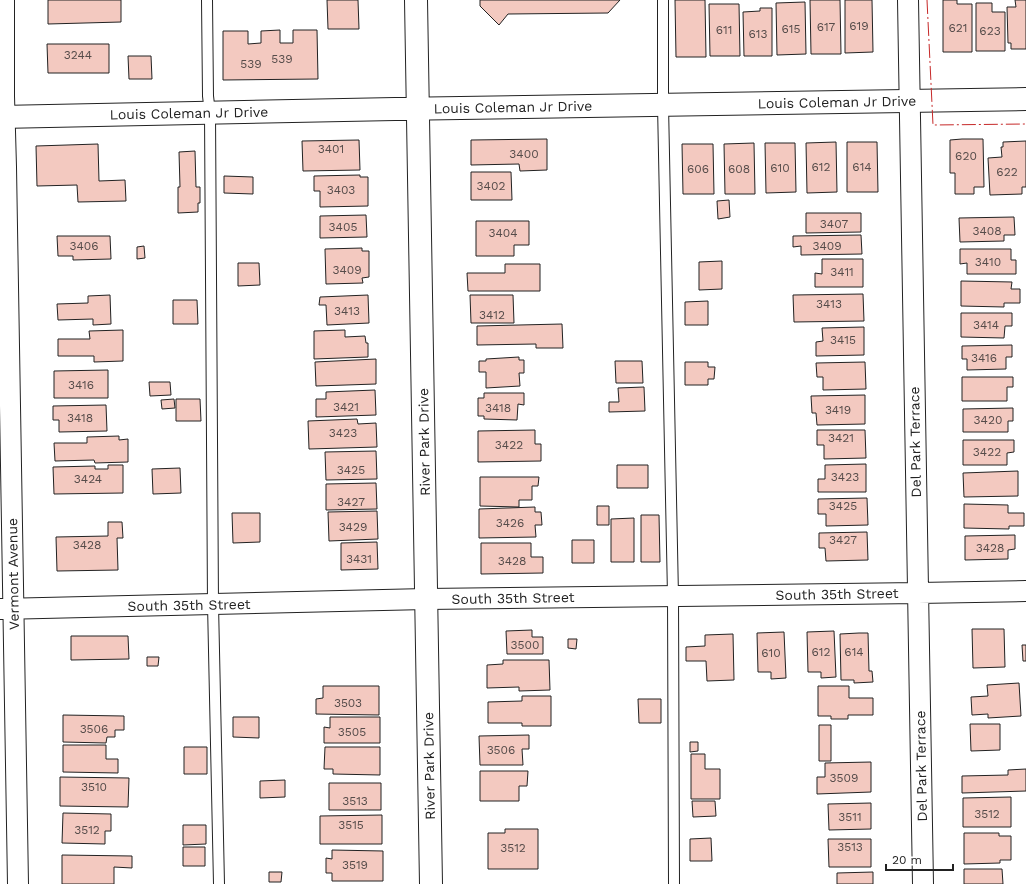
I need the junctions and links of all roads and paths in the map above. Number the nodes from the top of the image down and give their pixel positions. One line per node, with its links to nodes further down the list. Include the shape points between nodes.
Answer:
1 (4, 0): 11 (street, Vermont Avenue)
2 (207, 0): 10 (lane)
3 (416, 0): 9 (street, River Park Drive)
4 (662, 0): 8 (lane)
5 (908, 0): 7 (street, Del Park Terrace)
6 (1026, 99): 7 (street, Louis Coleman Jr Drive)
7 (910, 101): 8 (street, Louis Coleman Jr Drive); 13 (street, Del Park Terrace)
8 (663, 105): 9 (street, Louis Coleman Jr Drive); 14 (lane)
9 (418, 108): 10 (street, Louis Coleman Jr Drive); 15 (street, River Park Drive)
10 (210, 113): 11 (street, Louis Coleman Jr Drive); 16 (lane)
11 (2, 117): 17 (street, Vermont Avenue, via 6,167)
12 (1026, 591): 13 (street, South 35th Street)
13 (918, 593): 14 (street, South 35th Street); 22 (street, Del Park Terrace)
14 (673, 596): 15 (street, South 35th Street); 21 (lane)
15 (426, 599): 16 (street, South 35th Street); 20 (street, River Park Drive)
16 (213, 604): 17 (street, South 35th Street); 19 (lane)
17 (7, 609): 18 (street, Vermont Avenue)
18 (18, 884)
19 (219, 884)
20 (431, 884)
21 (674, 884)
22 (923, 884)

